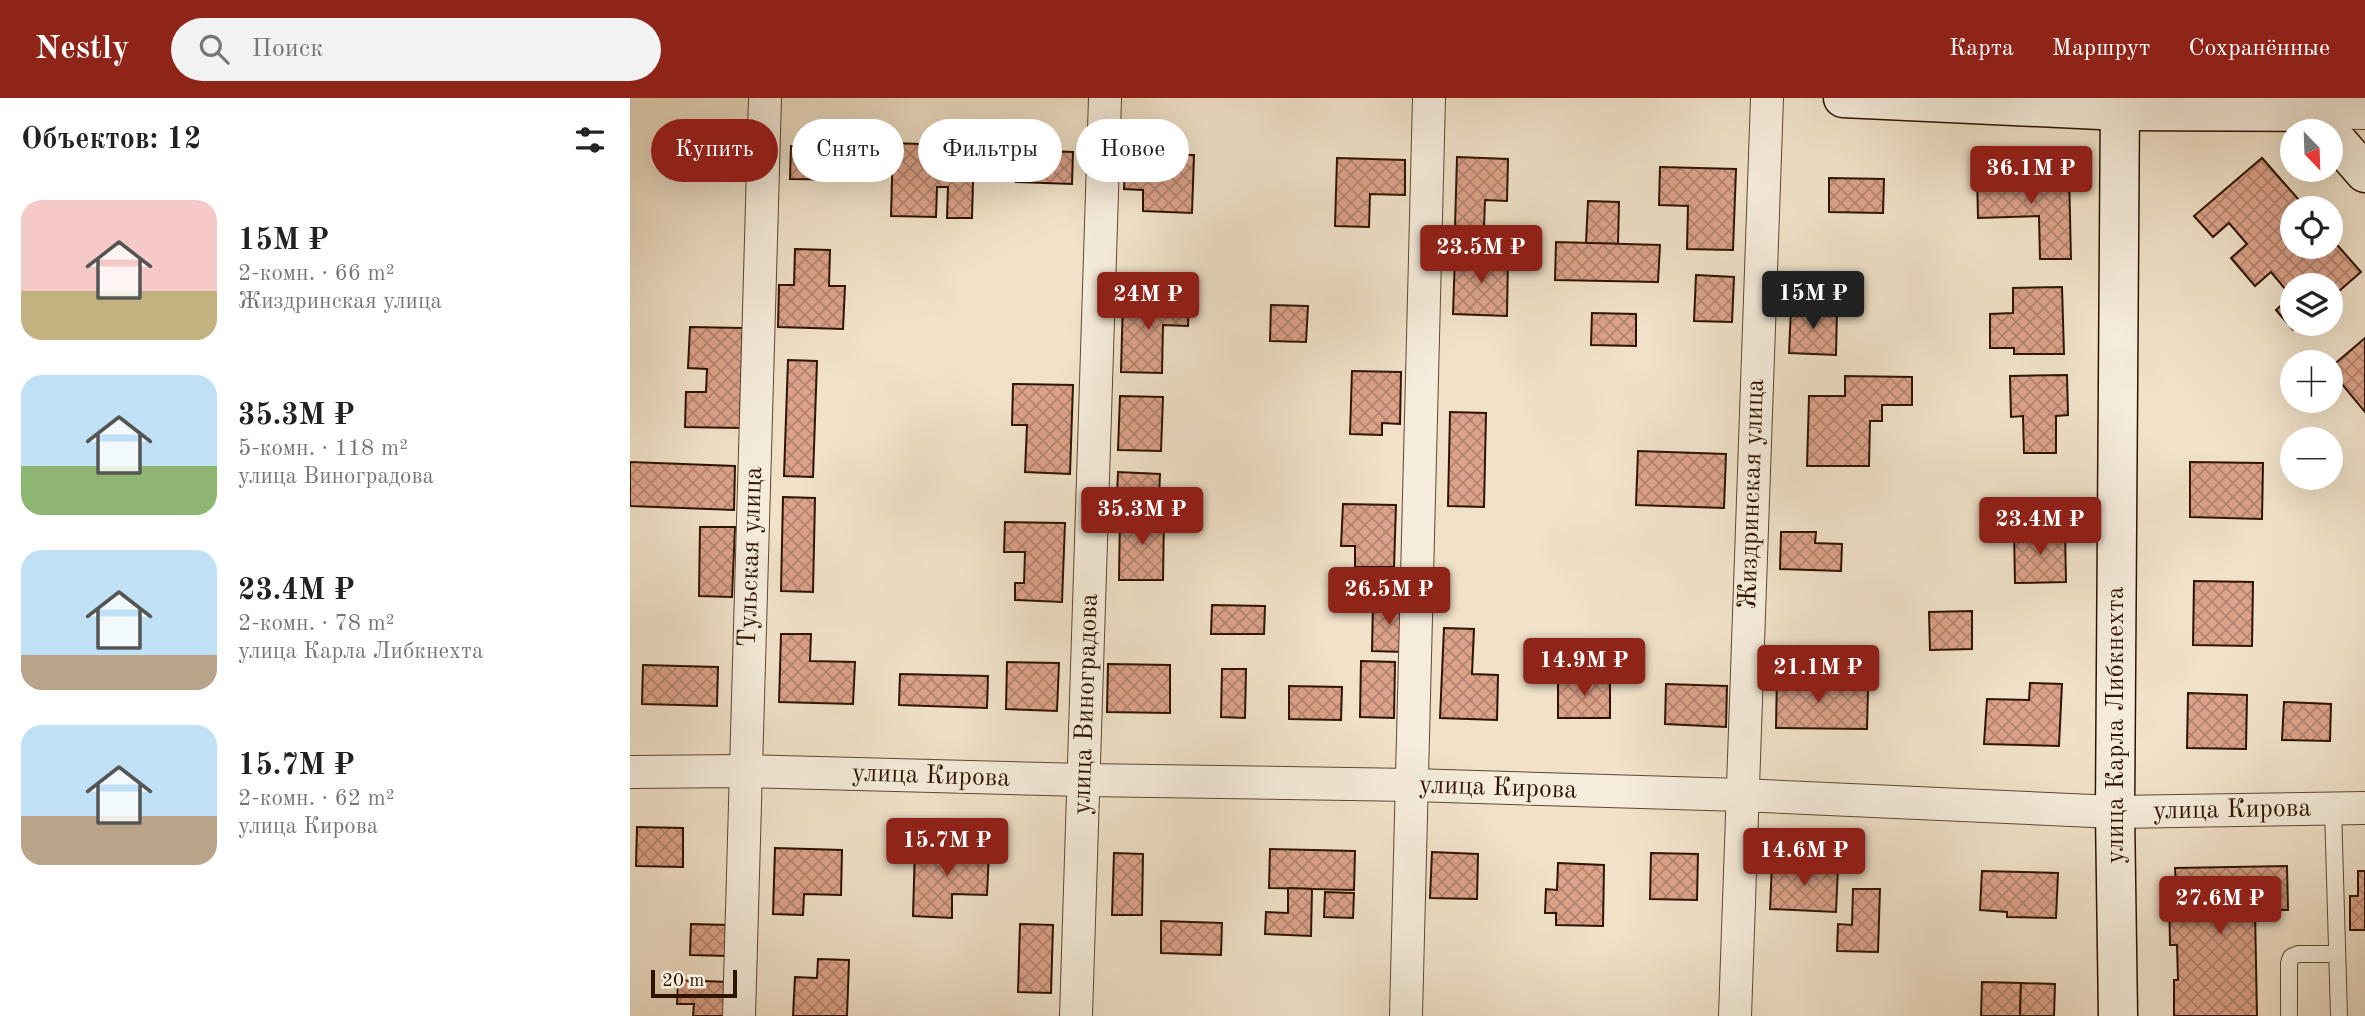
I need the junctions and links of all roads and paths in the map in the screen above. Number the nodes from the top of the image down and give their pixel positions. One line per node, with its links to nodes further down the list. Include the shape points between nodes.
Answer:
1 (765, 98): 11 (street, Тульская улица)
2 (1105, 98): 13 (street, улица Виноградова)
3 (1429, 98): 14 (street)
4 (1767, 98): 15 (street, Жиздринская улица)
5 (1843, 98): 6 (street)
6 (2121, 105): 8 (street); 18 (street, улица Карла Либкнехта)
7 (2365, 113): 8 (street)
8 (2318, 119)
9 (2343, 148): 10 (street)
10 (2365, 173)
11 (744, 771): 12 (street, улица Кирова); 13 (street, улица Кирова); 20 (street, Тульская улица)
12 (630, 772)
13 (1084, 780): 14 (street, улица Кирова); 21 (street, улица Виноградова)
14 (1412, 785): 15 (street, улица Кирова); 22 (street)
15 (1741, 795): 18 (street, улица Кирова); 23 (street, Жиздринская улица)
16 (2333, 808): 17 (street, улица Кирова); 18 (street, улица Кирова); 19 (lane)
17 (2365, 808)
18 (2115, 812): 24 (street, улица Карла Либкнехта)
19 (2337, 954): 25 (lane, via 2291,957); 26 (lane)
20 (739, 1016)
21 (1076, 1016)
22 (1406, 1016)
23 (1735, 1016)
24 (2118, 1016)
25 (2289, 1016)
26 (2339, 1016)

